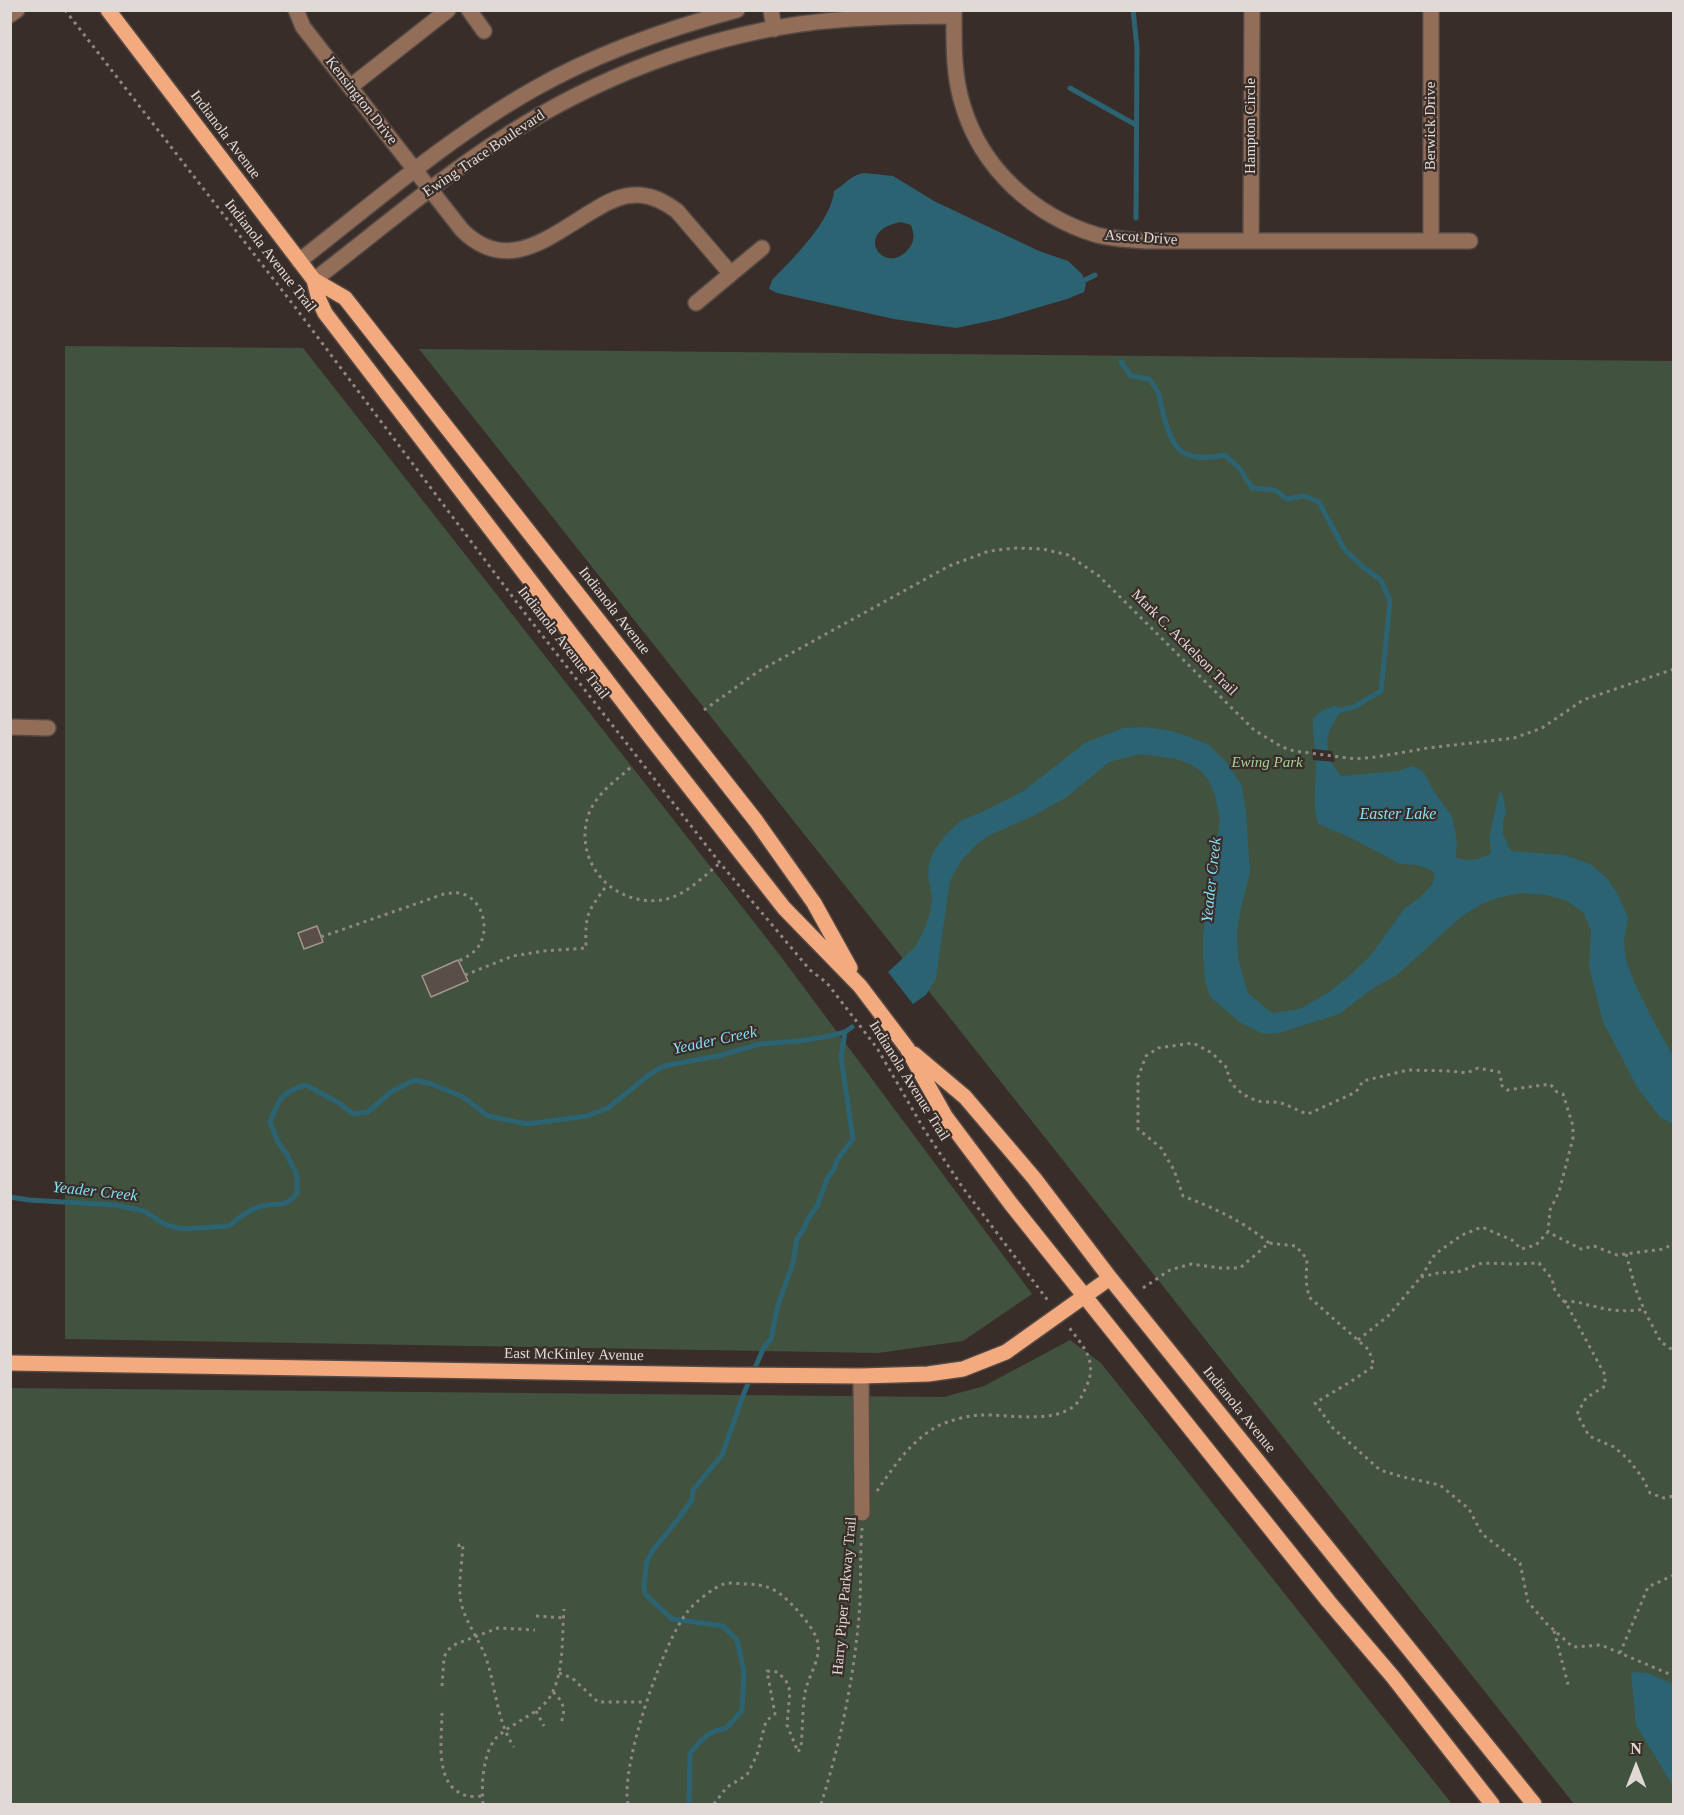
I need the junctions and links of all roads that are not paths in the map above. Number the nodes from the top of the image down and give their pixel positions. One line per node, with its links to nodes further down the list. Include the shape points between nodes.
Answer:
1 (16, 10): 11 (street)
2 (108, 10): 21 (main road, Indianola Avenue)
3 (296, 10): 14 (street, Kensington Drive, via 303,27)
4 (448, 10): 14 (street)
5 (469, 10): 13 (street)
6 (736, 10): 15 (street, Ewing Trace Boulevard, via 632,42 581,64 488,117)
7 (771, 10): 12 (street)
8 (1251, 10): 17 (street, Hampton Circle)
9 (1431, 10): 18 (street, Berwick Drive)
10 (954, 13): 12 (street, Ewing Trace Boulevard, via 856,18); 17 (street, Ascot Drive, via 956,77 966,116 989,159 1028,201 1075,227 1126,240)
11 (10, 15)
12 (774, 29): 16 (street, Ewing Trace Boulevard, via 698,47 600,84 508,134)
13 (484, 31)
14 (350, 87): 15 (street, Kensington Drive)
15 (415, 170): 16 (street, Kensington Drive); 21 (street, Ewing Trace Boulevard)
16 (430, 190): 22 (street, Kensington Drive, via 473,241 502,252 536,244 622,196 651,196 677,211); 23 (street, Ewing Trace Boulevard)
17 (1251, 241): 18 (street, Ascot Drive)
18 (1431, 241): 19 (street, Ascot Drive)
19 (1470, 241)
20 (762, 248): 22 (street)
21 (299, 261): 23 (main road, Indianola Avenue)
22 (731, 274): 24 (street)
23 (314, 280): 27 (main road, Indianola Avenue, via 325,313 711,815 784,908); 27 (main road, Indianola Avenue, via 345,298 742,804 814,903)
24 (696, 303)
25 (10, 727): 26 (street)
26 (48, 728)
27 (860, 986): 28 (main road, Indianola Avenue)
28 (907, 1048): 29 (main road, Indianola Avenue, via 965,1097 1034,1178); 30 (main road, Indianola Avenue, via 945,1116)
29 (1110, 1278): 30 (main road, East McKinley Avenue); 35 (main road, Indianola Avenue)
30 (1086, 1297): 32 (main road, East McKinley Avenue, via 1006,1352 963,1369); 34 (main road, Indianola Avenue)
31 (10, 1363): 32 (main road, East McKinley Avenue)
32 (861, 1376): 33 (street)
33 (862, 1513)
34 (1492, 1804)
35 (1534, 1804)

